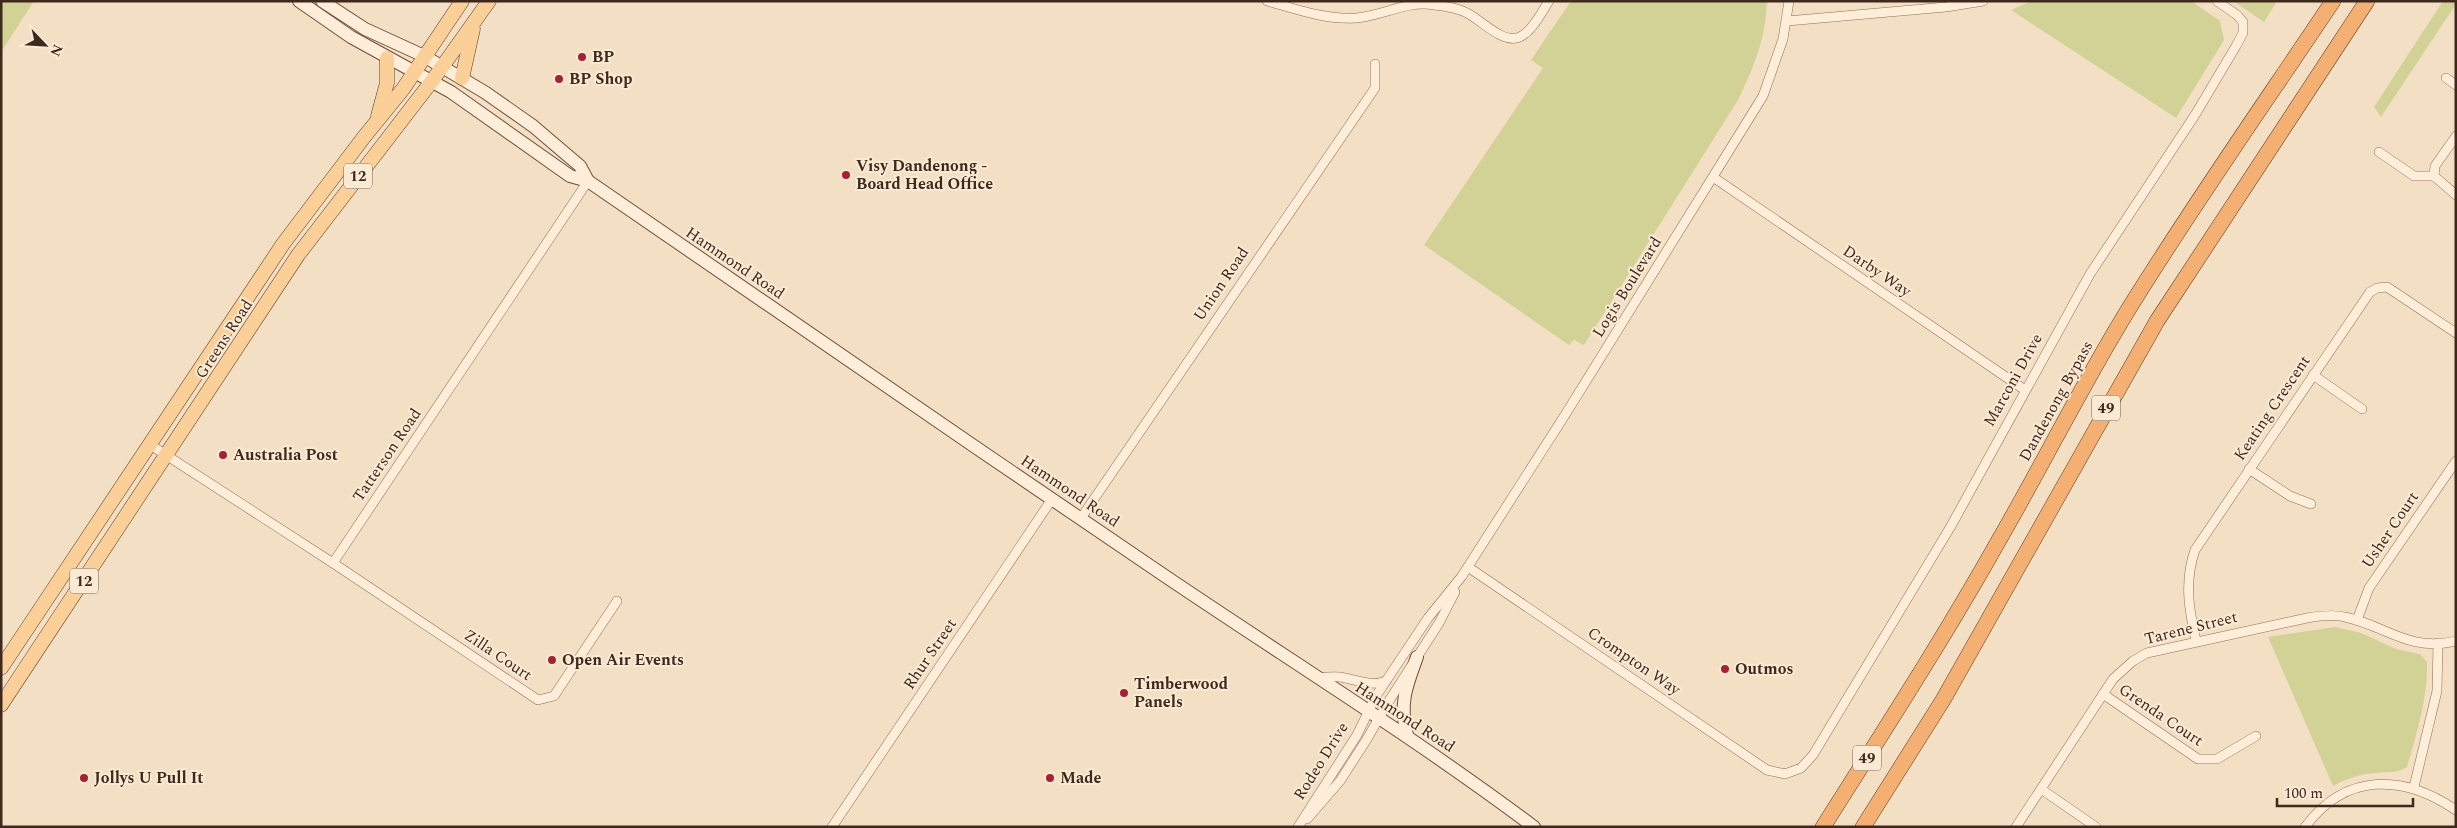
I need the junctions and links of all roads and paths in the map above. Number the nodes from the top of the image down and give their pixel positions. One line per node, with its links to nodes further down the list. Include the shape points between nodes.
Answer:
1 (299, 1): 15 (main road, Hammond Road)
2 (322, 1): 14 (main road, Hammond Road, via 365,29)
3 (462, 1): 14 (main road, Greens Road / 12)
4 (489, 1): 13 (main road, Greens Road / 12)
5 (1267, 1): 6 (street, via 1334,18 1356,18 1401,6 1432,4 1465,12 1513,38 1526,34)
6 (1549, 1)
7 (1790, 1): 12 (street, Logis Boulevard)
8 (1983, 1): 12 (street)
9 (2217, 1): 34 (street, Marconi Drive, via 2243,22 2236,46 2195,115 2090,274)
10 (2333, 1): 67 (highway, Dandenong Bypass / 49, via 2128,311 1990,557 1911,690)
11 (2367, 1): 68 (highway, 49, via 2157,321 1948,691)
12 (1788, 21): 27 (street, Logis Boulevard, via 1763,96)
13 (474, 23): 17 (main road, Greens Road / 12); 19 (main road)
14 (424, 56): 17 (main road, Hammond Road); 18 (main road, Greens Road / 12)
15 (387, 58): 18 (main road, Hammond Road); 23 (main road, via 387,83)
16 (1375, 64): 42 (street, Union Road, via 1374,88)
17 (443, 66): 19 (main road, Hammond Road); 21 (main road, Greens Road / 12)
18 (415, 71): 21 (main road, Hammond Road); 23 (main road, Greens Road / 12)
19 (462, 78): 28 (main road, Hammond Road, via 533,126 580,166)
20 (2446, 78): 22 (street)
21 (432, 81): 28 (main road, Hammond Road, via 570,176); 31 (main road, Greens Road / 12)
22 (2456, 85)
23 (376, 122): 30 (main road, Greens Road / 12)
24 (2456, 136): 26 (street, via 2435,166)
25 (2379, 152): 26 (street, via 2414,176)
26 (2434, 176): 29 (street)
27 (1713, 177): 34 (street, Darby Way); 44 (street, Logis Boulevard)
28 (588, 181): 40 (main road, Hammond Road); 43 (street, Tatterson Road)
29 (2456, 194)
30 (270, 263): 31 (main road); 36 (main road, Greens Road / 12)
31 (287, 273): 37 (main road, Greens Road / 12)
32 (2456, 333): 33 (street, Keating Crescent, via 2387,287 2376,288 2366,296)
33 (2313, 375): 35 (street); 39 (street, Keating Crescent)
34 (2025, 390): 60 (street, Marconi Drive, via 1951,526 1838,716 1813,755 1801,768)
35 (2362, 409)
36 (149, 444): 37 (street); 52 (main road, Greens Road / 12)
37 (167, 456): 43 (street); 56 (main road, Greens Road / 12)
38 (2456, 461): 47 (street, Usher Court, via 2369,588)
39 (2249, 469): 41 (street, via 2290,496); 49 (street, Keating Crescent, via 2200,541 2190,564 2188,602)
40 (1052, 499): 42 (main road, Hammond Road); 64 (street, Rhur Street)
41 (2311, 504)
42 (1081, 518): 53 (main road, Hammond Road)
43 (333, 563): 46 (street, Zilla Court, via 538,700 554,696)
44 (1468, 567): 45 (street, Logis Boulevard); 60 (street, Crompton Way, via 1767,770)
45 (1462, 576): 51 (street, Logis Boulevard, via 1440,623); 54 (street, Logis Boulevard, via 1428,618)
46 (617, 601)
47 (2357, 620): 49 (street, Tarene Street, via 2343,616 2319,616); 50 (street, Tarene Street, via 2406,640)
48 (2456, 640): 50 (street, Tarene Street)
49 (2196, 641): 55 (street, Tarene Street, via 2160,648 2133,660)
50 (2438, 643): 61 (street, via 2438,691)
51 (1417, 657): 57 (street, Logis Boulevard); 58 (main road, via 1402,711)
52 (1, 668)
53 (1318, 678): 54 (street, via 1337,677 1373,683); 57 (main road, Hammond Road)
54 (1388, 680): 57 (street, Logis Boulevard)
55 (2103, 694): 59 (street, Grenda Court, via 2198,759 2217,759); 62 (street, Tarene Street)
56 (1, 705)
57 (1373, 715): 58 (main road, Hammond Road); 65 (street, Rodeo Drive, via 1357,734)
58 (1407, 736): 66 (main road, Hammond Road)
59 (2256, 736)
60 (1785, 774)
61 (2414, 787): 63 (street); 71 (street, via 2381,784 2355,789 2327,803)
62 (2041, 789): 69 (street, Tarene Street); 70 (street)
63 (2456, 810)
64 (832, 827)
65 (1299, 827)
66 (1534, 827)
67 (1823, 827)
68 (1863, 827)
69 (2016, 827)
70 (2096, 827)
71 (2304, 827)

